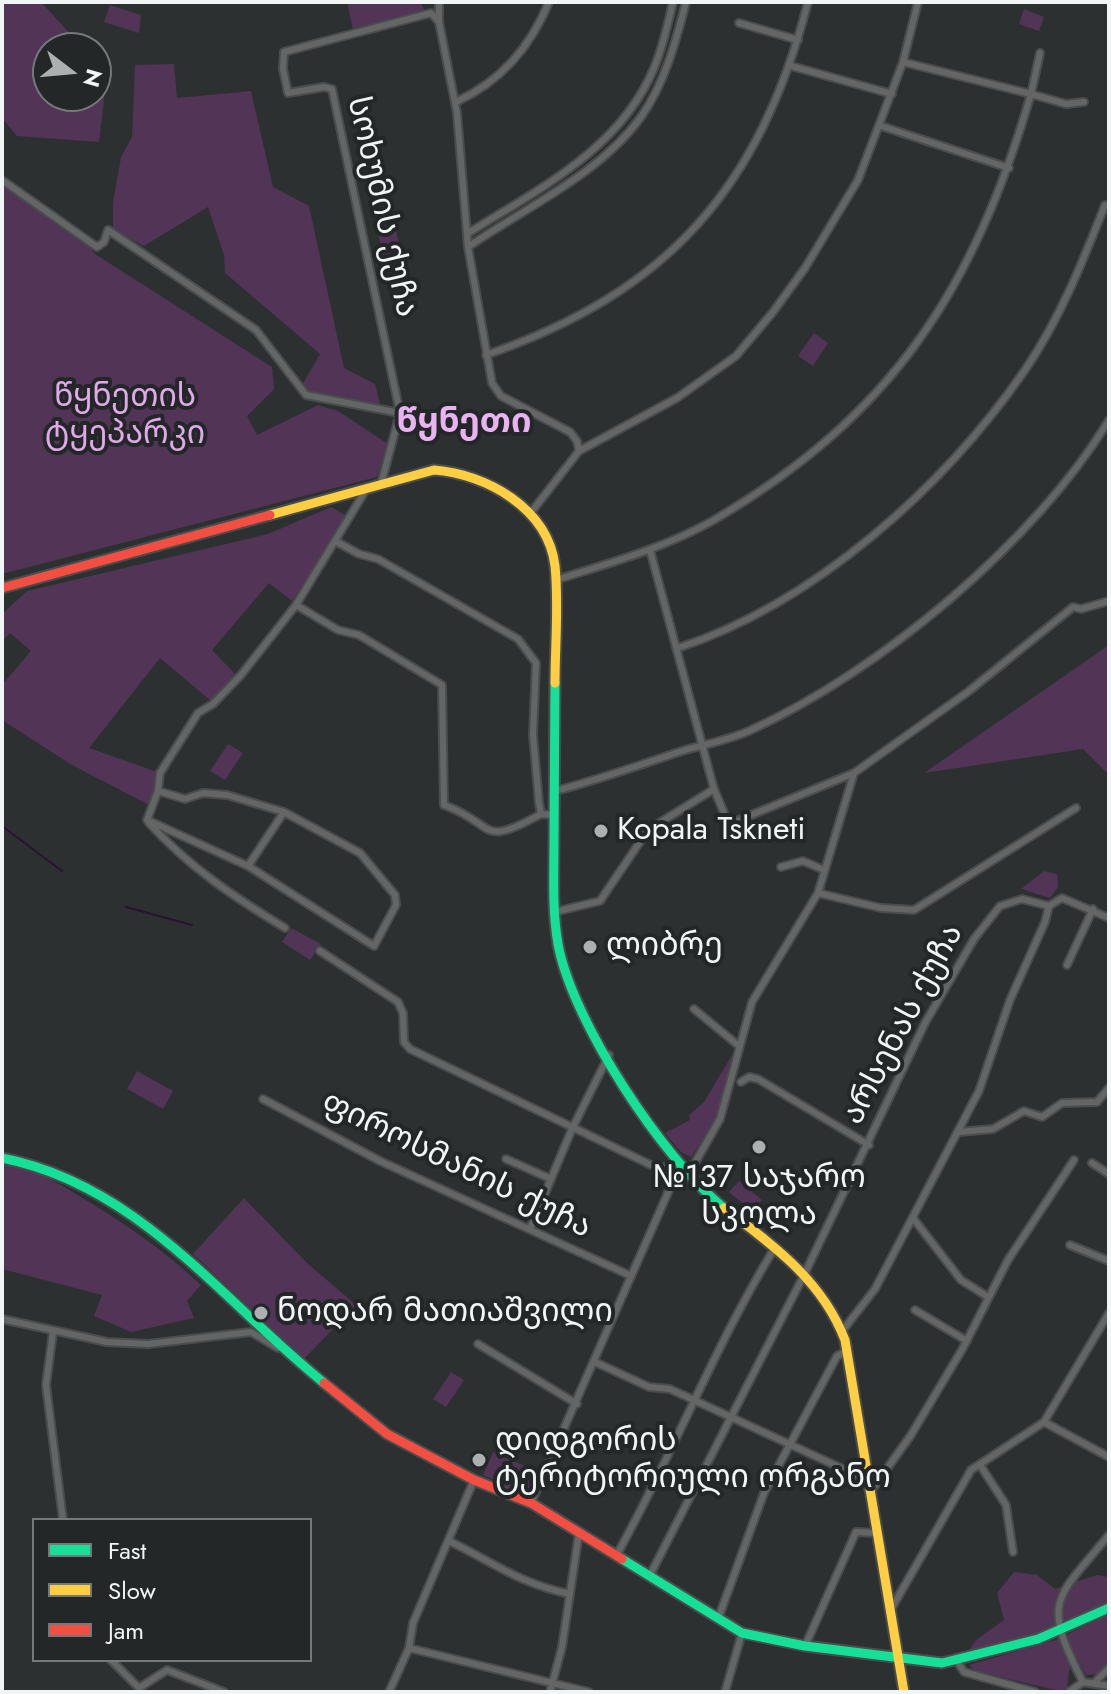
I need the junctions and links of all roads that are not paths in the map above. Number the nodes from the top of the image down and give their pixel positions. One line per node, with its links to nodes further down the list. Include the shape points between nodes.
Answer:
1 (426, 2): 8 (street)
2 (439, 2): 9 (street)
3 (549, 2): 19 (street, via 530,41 510,66 482,90)
4 (673, 2): 13 (street)
5 (686, 2): 14 (street)
6 (808, 2): 11 (street)
7 (918, 2): 15 (street)
8 (431, 13): 9 (street); 32 (street, სოხუმის ქუჩა, via 284,52 288,93 332,89)
9 (439, 22): 19 (street)
10 (739, 23): 11 (street)
11 (798, 40): 16 (street)
12 (1040, 53): 18 (street)
13 (658, 55): 14 (street); 24 (street, via 617,128 598,148)
14 (669, 58): 25 (street, via 642,116 616,146)
15 (903, 62): 17 (street); 18 (street)
16 (791, 66): 17 (street); 31 (street, via 730,188 661,262 536,338)
17 (892, 94): 21 (street)
18 (1031, 94): 20 (street, via 1066,104); 22 (street)
19 (456, 102): 29 (street)
20 (1084, 102)
21 (881, 126): 22 (street); 34 (street, via 858,180 805,268 736,356 677,398)
22 (1009, 168): 39 (street, via 963,273 886,383 828,438 777,476 714,520)
23 (2, 180): 32 (street, via 97,247 108,230 256,330 306,395)
24 (534, 192): 25 (street); 27 (street)
25 (539, 201): 28 (street)
26 (1105, 205): 44 (street, via 1075,281 1027,367 941,473 802,589 714,637)
27 (510, 207): 28 (street); 29 (street)
28 (516, 216): 30 (street)
29 (467, 234): 30 (street)
30 (468, 247): 31 (street)
31 (486, 355): 34 (street, via 501,396 570,432)
32 (400, 413): 35 (street, სოხუმის ქუჩა)
33 (1109, 420): 45 (street, via 1011,541 916,628 804,702 749,731)
34 (579, 451): 37 (street)
35 (381, 484): 36 (main road); 37 (main road, via 434,470 461,471 513,498)
36 (367, 488): 38 (street); 41 (main road)
37 (529, 515): 40 (main road, via 550,543)
38 (337, 542): 43 (street); 52 (street, via 378,559 528,649 536,663 533,735)
39 (650, 550): 40 (street); 44 (street)
40 (556, 580): 49 (main road)
41 (2, 588)
42 (1109, 601): 46 (street, via 1073,607 969,691)
43 (296, 605): 48 (street, via 241,675 198,713 160,773); 52 (street, via 442,685 444,805 502,834)
44 (678, 648): 45 (street)
45 (702, 745): 47 (street); 49 (street)
46 (854, 773): 47 (street, via 734,822 727,820); 57 (street)
47 (714, 789): 61 (street, via 648,830 600,901)
48 (158, 791): 51 (street, via 185,799 203,793 227,795); 54 (street)
49 (555, 791): 53 (main road)
50 (1076, 808): 58 (street, via 914,910)
51 (284, 812): 55 (street); 55 (street, via 360,853 395,895 386,928 374,946)
52 (541, 814): 53 (street)
53 (555, 815): 61 (main road)
54 (147, 820): 55 (street); 63 (street, via 217,887)
55 (248, 866)
56 (781, 867): 57 (street, via 803,861)
57 (824, 870): 58 (street)
58 (818, 893): 67 (street, via 752,1002)
59 (1049, 906): 60 (street, არსენას ქუჩა, via 1062,898); 73 (street); 74 (street, არსენას ქუჩა, via 1013,900 982,926 925,1023)
60 (1093, 909): 62 (street, არსენას ქუჩა); 65 (street)
61 (554, 912): 68 (main road, via 563,965)
62 (1109, 918)
63 (285, 928)
64 (320, 951): 72 (street, via 398,1002 404,1042 410,1049)
65 (1067, 965)
66 (694, 1009): 67 (street)
67 (739, 1046): 81 (street, via 720,1119)
68 (609, 1055): 72 (street); 79 (main road)
69 (741, 1082): 74 (street, via 749,1077 767,1083)
70 (1109, 1088): 73 (street, via 1097,1102 1062,1103 1042,1117 1024,1111 993,1129)
71 (263, 1099): 84 (street, ფიროსმანის ქუჩა, via 380,1161)
72 (572, 1129): 79 (street, via 662,1169); 82 (street)
73 (959, 1132): 83 (street)
74 (869, 1145): 89 (street, არსენას ქუჩა)
75 (2, 1158): 100 (main road, via 38,1165 105,1195 189,1258)
76 (506, 1159): 82 (street)
77 (1074, 1160): 90 (street)
78 (1092, 1163): 80 (street)
79 (679, 1169): 81 (main road); 88 (street)
80 (1109, 1174)
81 (688, 1175): 86 (main road)
82 (551, 1179): 84 (street)
83 (913, 1218): 90 (street, via 961,1280); 94 (street, via 875,1289)
84 (530, 1229): 88 (street, ფიროსმანის ქუჩა)
85 (1070, 1245): 87 (street)
86 (774, 1249): 89 (main road); 101 (street)
87 (1109, 1261)
88 (629, 1275): 99 (street)
89 (804, 1275): 94 (main road, via 832,1306); 103 (street, არსენას ქუჩა)
90 (988, 1297): 97 (street)
91 (915, 1310): 97 (street)
92 (1109, 1313): 104 (street)
93 (2, 1319): 95 (street)
94 (843, 1330): 98 (main road)
95 (53, 1332): 100 (street, via 148,1344 251,1332); 112 (street, via 46,1385)
96 (478, 1344): 102 (street)
97 (965, 1345): 110 (street)
98 (847, 1351): 105 (street, via 837,1356); 109 (main road)
99 (595, 1362): 101 (street); 102 (street)
100 (299, 1363): 108 (main road, via 387,1434)
101 (695, 1401): 103 (street); 118 (street)
102 (577, 1404): 111 (street)
103 (732, 1419): 105 (street); 119 (street, არსენას ქუჩა)
104 (1044, 1422): 106 (street); 107 (street)
105 (790, 1445): 109 (street); 123 (street, via 764,1493)
106 (1109, 1457)
107 (980, 1465): 117 (street, via 1006,1505); 122 (street, via 971,1470)
108 (474, 1480): 111 (main road); 116 (street)
109 (867, 1480): 110 (main road)
110 (869, 1494): 114 (main road)
111 (531, 1503): 113 (main road)
112 (63, 1518)
113 (579, 1533): 118 (main road); 120 (street)
114 (876, 1533): 122 (main road); 126 (street, via 856,1532)
115 (1109, 1535): 124 (street, via 1064,1587 1056,1616)
116 (449, 1541): 120 (street, via 507,1575); 127 (street, via 413,1623)
117 (1013, 1552)
118 (616, 1556): 119 (main road)
119 (649, 1577): 123 (main road)
120 (570, 1594): 134 (street)
121 (1109, 1608): 124 (main road)
122 (890, 1611): 128 (main road)
123 (717, 1621): 125 (main road)
124 (1060, 1631): 129 (main road); 132 (street)
125 (742, 1633): 126 (main road); 140 (street)
126 (805, 1646): 128 (main road)
127 (409, 1648): 134 (street); 137 (street)
128 (898, 1655): 129 (main road, via 923,1662); 141 (main road)
129 (957, 1661): 142 (street, via 964,1672)
130 (113, 1662): 136 (street, via 139,1688 167,1670)
131 (1109, 1668): 133 (street)
132 (1083, 1682): 133 (street); 143 (street)
133 (1094, 1683): 135 (street)
134 (552, 1684): 138 (street); 139 (street)
135 (1109, 1686)
136 (224, 1692)
137 (389, 1692)
138 (550, 1692)
139 (589, 1692)
140 (725, 1692)
141 (904, 1692)
142 (1035, 1692)
143 (1069, 1692)

